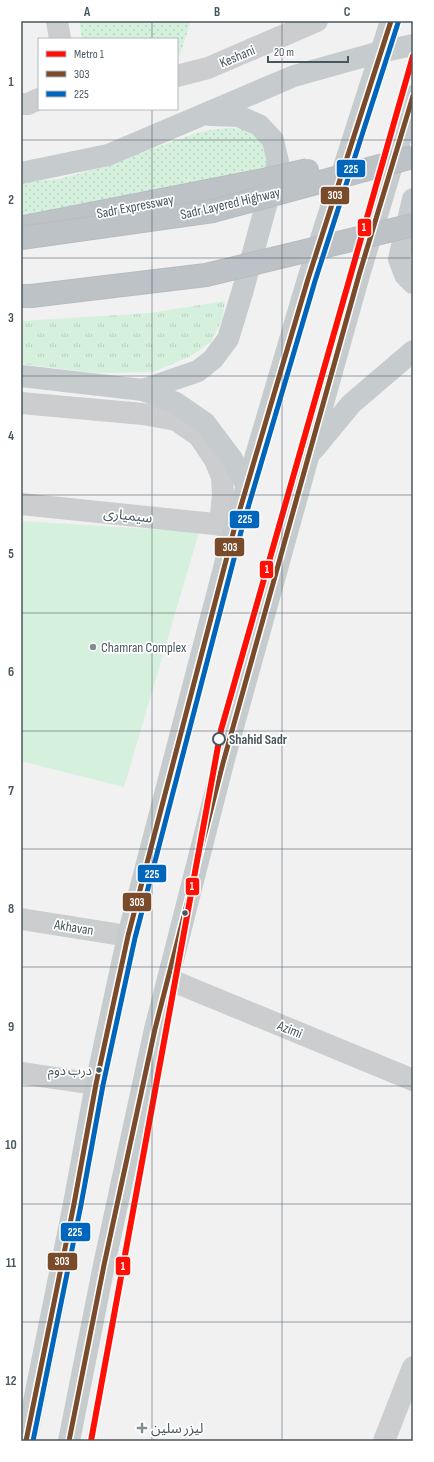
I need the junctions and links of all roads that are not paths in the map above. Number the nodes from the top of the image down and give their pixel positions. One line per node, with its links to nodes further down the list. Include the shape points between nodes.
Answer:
1 (57, 21): 4 (street)
2 (317, 21): 7 (street, Keshani, via 208,68)
3 (391, 21): 6 (main road)
4 (60, 38)
5 (413, 45): 6 (main road)
6 (380, 52): 11 (main road, via 294,76); 28 (main road, via 308,279)
7 (178, 76)
8 (413, 96): 27 (main road)
9 (38, 99): 10 (street)
10 (21, 104)
11 (204, 115): 14 (main road, via 108,154); 25 (main road, via 238,116 259,125 273,140 278,162 228,339 213,359 198,371)
12 (413, 147): 17 (highway, Sadr Expressway, bridge, via 264,180)
13 (413, 157): 19 (highway, Sadr Layered Highway, bridge, via 213,211)
14 (21, 173)
15 (413, 199): 20 (main road, via 399,259 405,275)
16 (413, 224): 21 (highway, bridge, via 206,275)
17 (21, 227)
18 (413, 233): 22 (highway, via 209,282)
19 (21, 238)
20 (413, 283)
21 (21, 296)
22 (21, 304)
23 (413, 351): 27 (main road, via 351,404)
24 (21, 376): 25 (main road)
25 (143, 390): 28 (main road, via 176,403 205,423 232,459)
26 (21, 403): 30 (street, via 143,414 176,420 199,436 215,460 222,477)
27 (308, 457): 33 (main road, via 223,763)
28 (247, 486): 30 (main road)
29 (21, 504): 30 (street, سیمیاری)
30 (227, 525): 32 (main road)
31 (21, 919): 32 (street, Akhavan)
32 (128, 936): 36 (main road)
33 (168, 979): 35 (street, Azimi); 39 (main road, via 111,1235)
34 (21, 1073): 36 (street)
35 (413, 1080)
36 (96, 1084): 38 (main road, via 73,1212)
37 (413, 1367): 40 (street)
38 (26, 1441)
39 (69, 1441)
40 (384, 1441)

